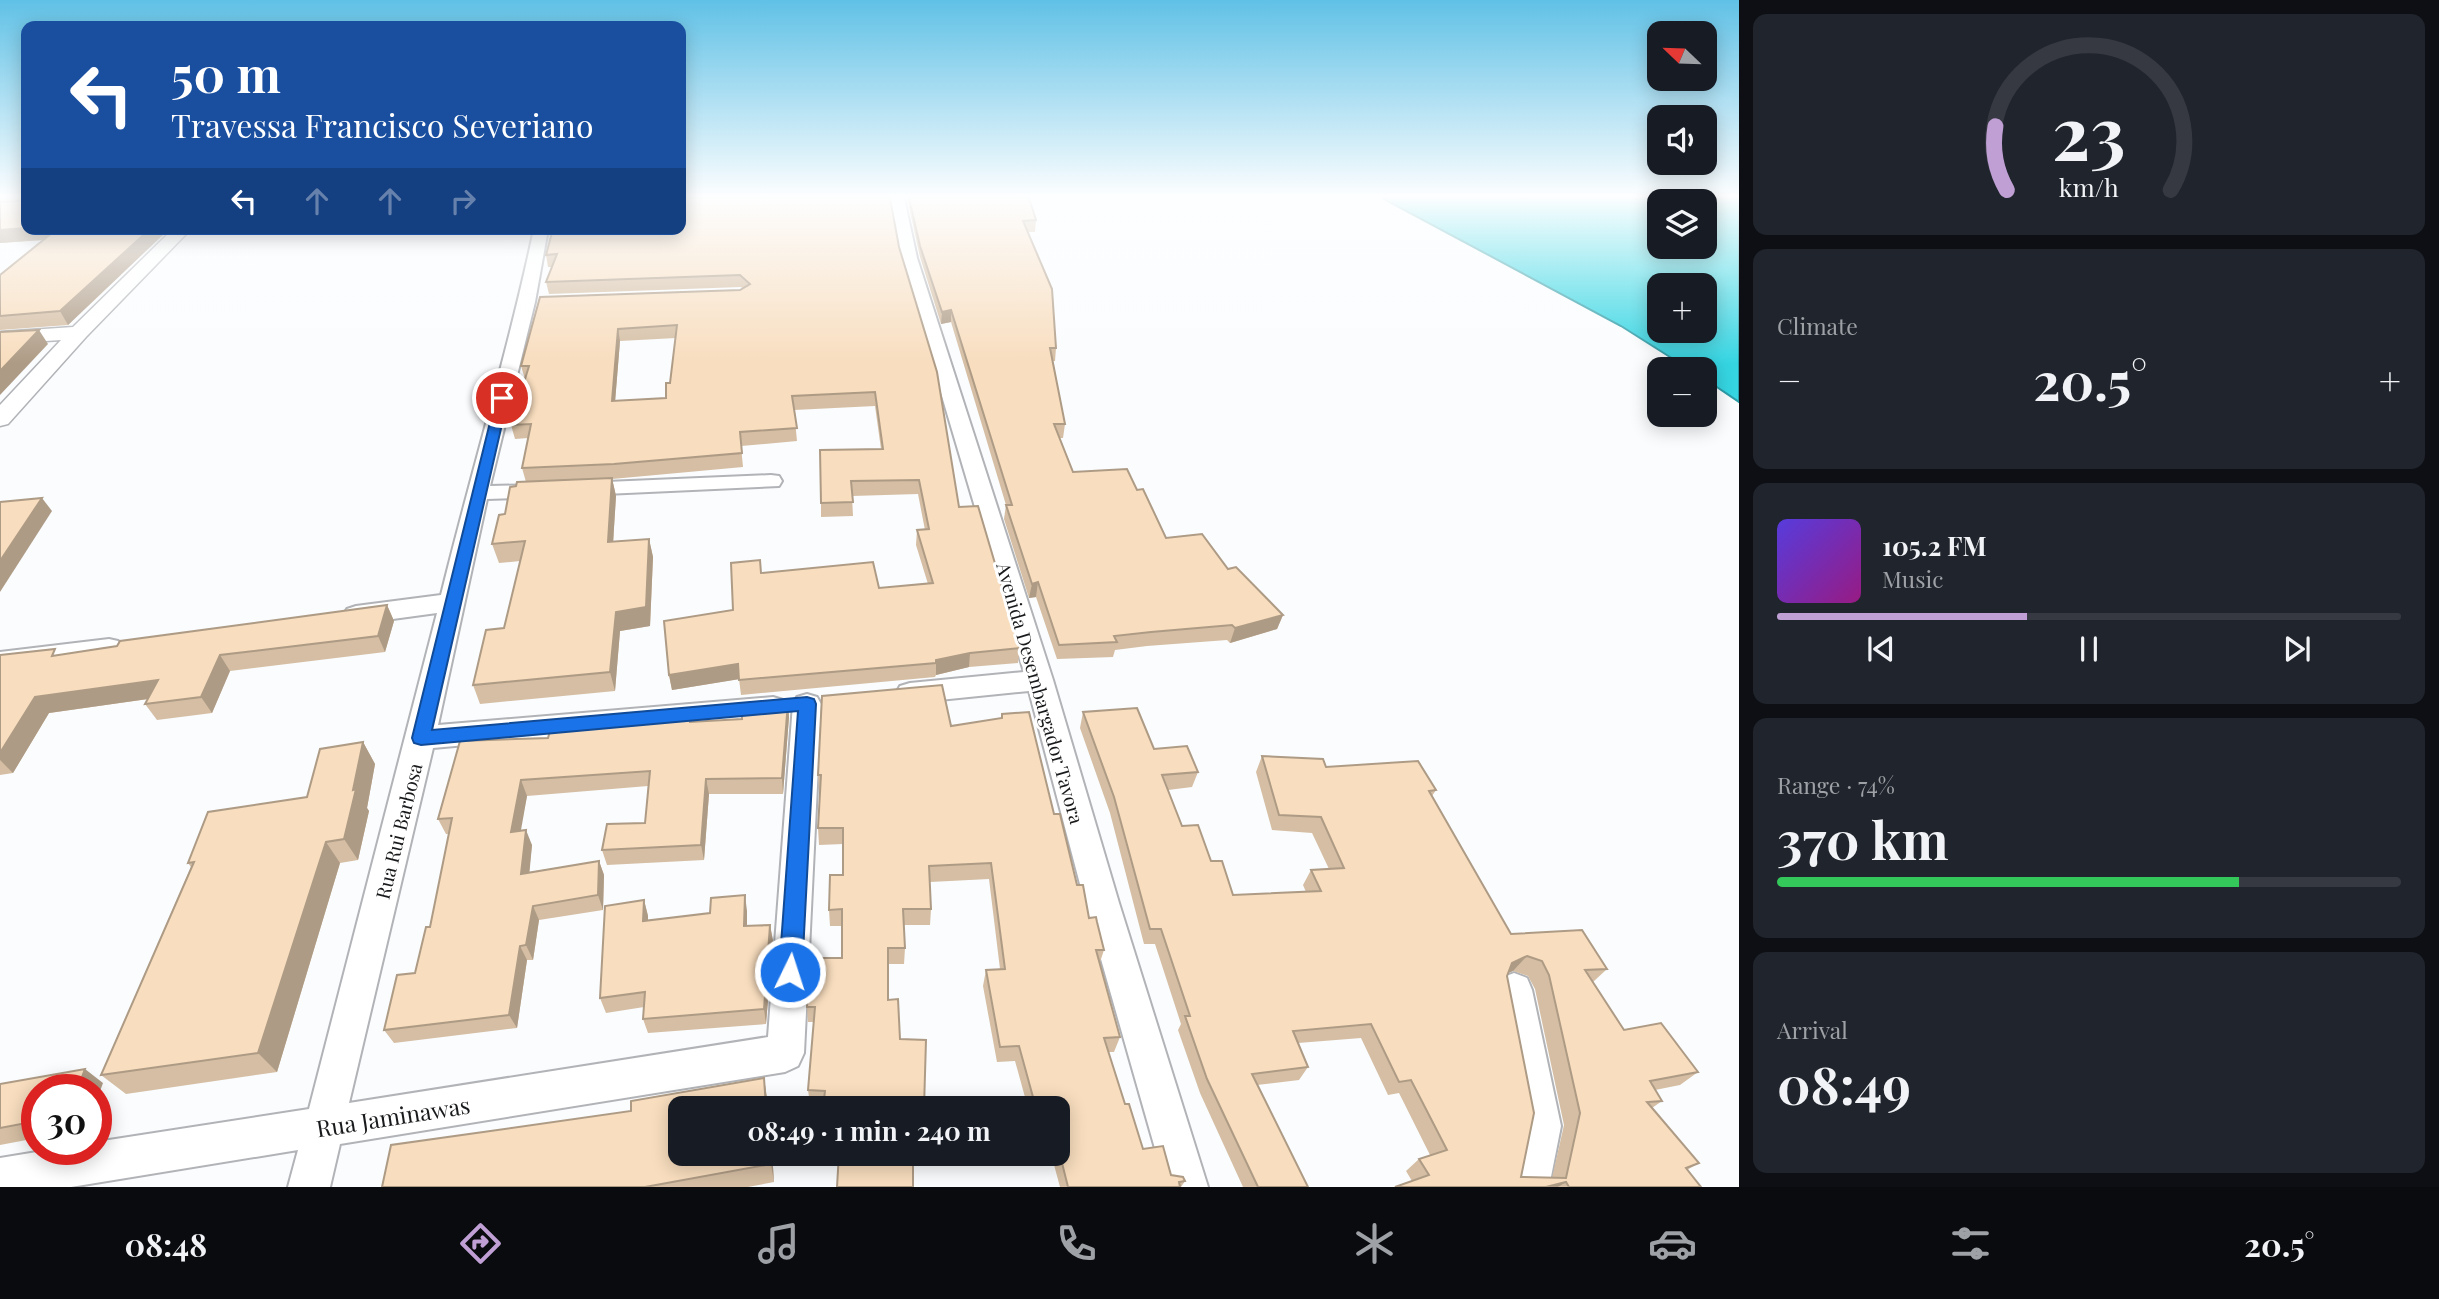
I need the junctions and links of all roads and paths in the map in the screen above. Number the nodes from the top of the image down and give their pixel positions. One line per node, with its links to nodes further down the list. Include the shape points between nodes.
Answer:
1 (159, 253): 4 (street)
2 (539, 253): 8 (street, Rua Rui Barbosa, via 534,301)
3 (908, 253): 13 (street, Avenida Desembargador Tavora)
4 (79, 333): 5 (street); 6 (street)
5 (0, 338)
6 (0, 419)
7 (771, 481): 8 (street)
8 (477, 494): 9 (street, Rua Rui Barbosa)
9 (453, 602): 10 (street); 15 (street, Rua Rui Barbosa)
10 (329, 618)
11 (137, 644): 12 (street)
12 (0, 662)
13 (1040, 680): 14 (street); 20 (street, Avenida Desembargador Tavora)
14 (890, 695)
15 (421, 738): 17 (street, Rua Rui Barbosa); 17 (street, Rua Jaminawas, via 821,702 785,1053)
16 (1514, 990): 21 (street, via 1541,1126)
17 (323, 1128): 18 (street, Rua Jaminawas); 19 (street, Rua Rui Barbosa)
18 (0, 1178)
19 (309, 1187)
20 (1187, 1187)
21 (1528, 1187)

